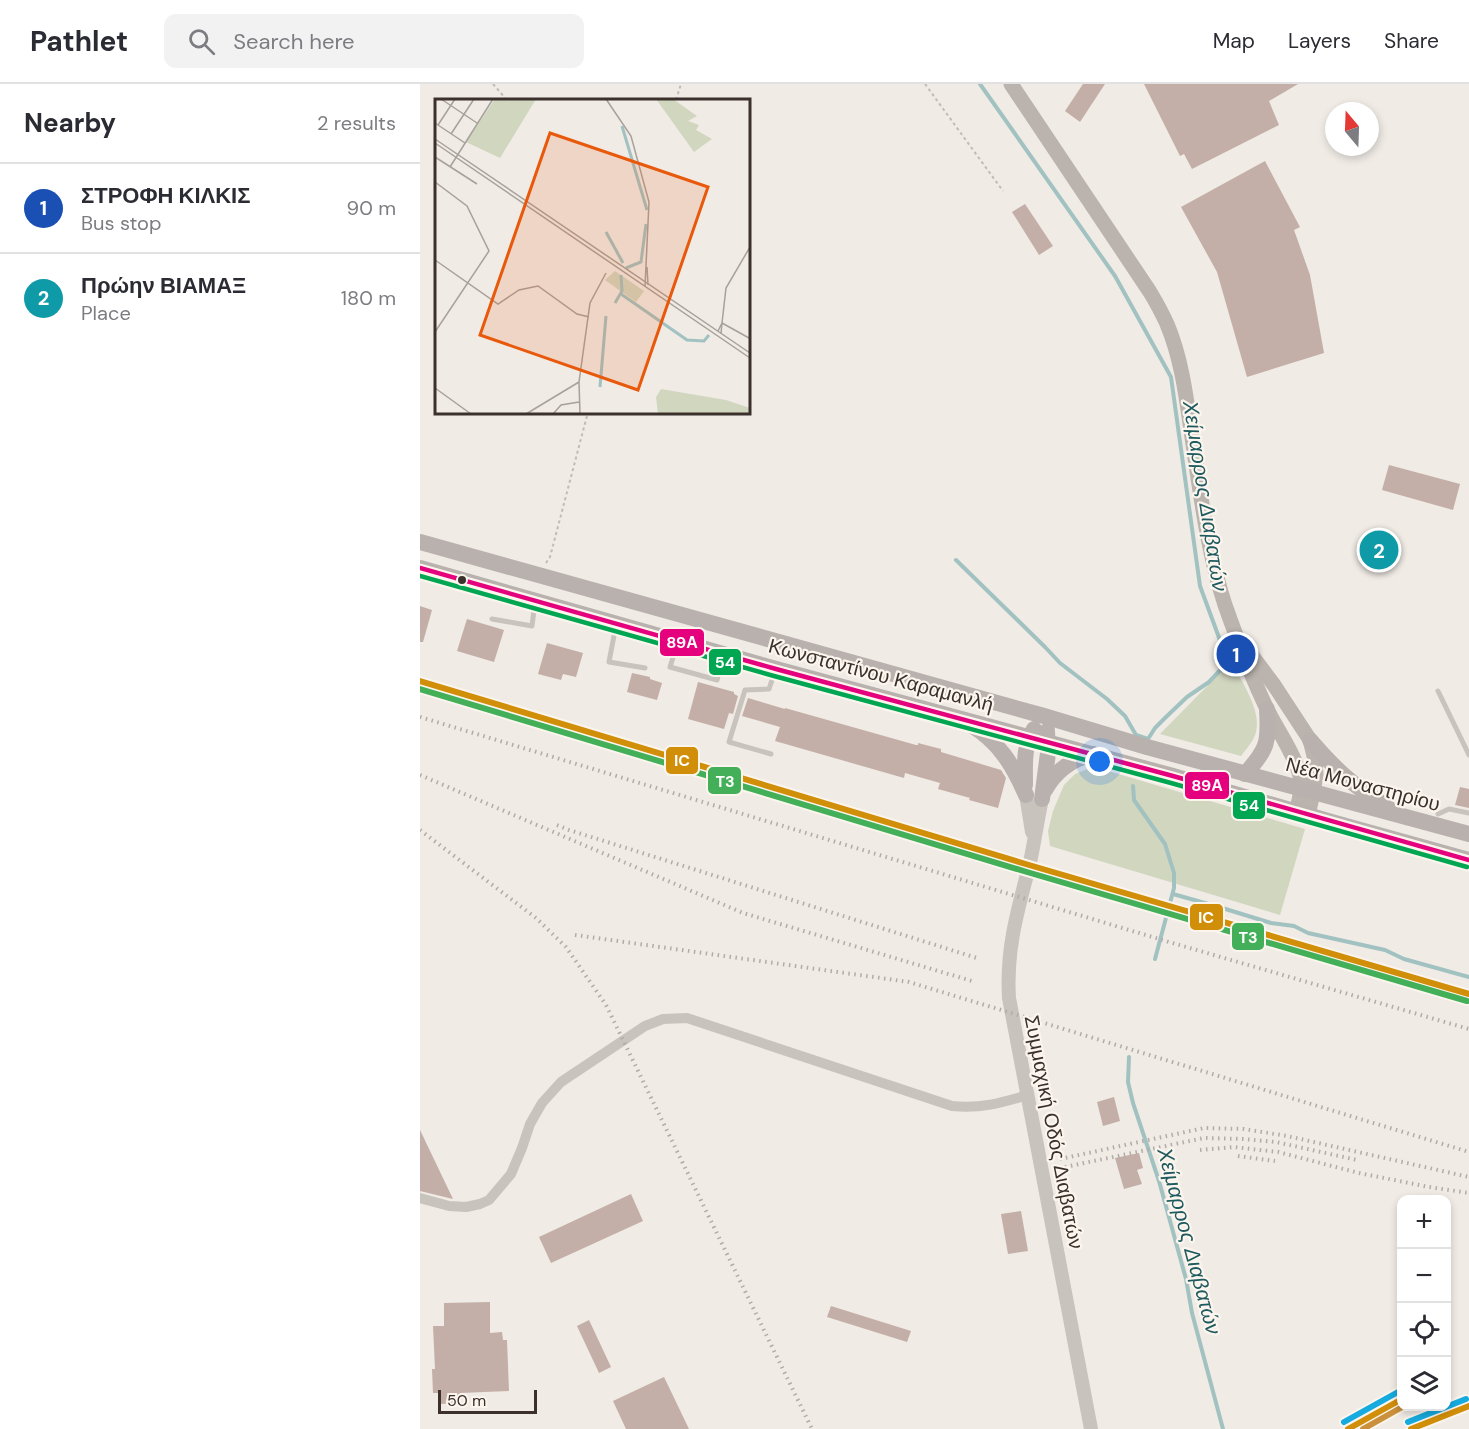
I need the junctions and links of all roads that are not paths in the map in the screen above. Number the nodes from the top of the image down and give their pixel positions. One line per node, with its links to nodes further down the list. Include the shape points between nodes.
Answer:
1 (1011, 84): 7 (main road, via 1150,292 1166,323 1182,377 1201,502 1218,580)
2 (420, 542): 14 (main road, Κωνσταντίνου Καραμανλή)
3 (420, 568): 4 (main road, Κωνσταντίνου Καραμανλή)
4 (535, 601): 5 (lane, via 532,626); 6 (main road, Κωνσταντίνου Καραμανλή)
5 (492, 619)
6 (616, 623): 8 (main road, Κωνσταντίνου Καραμανλή); 10 (lane, via 609,662)
7 (1239, 640): 13 (main road); 17 (main road)
8 (679, 641): 9 (main road, Κωνσταντίνου Καραμανλή); 9 (lane, via 670,667 717,680)
9 (724, 654): 11 (main road, Κωνσταντίνου Καραμανλή)
10 (645, 668)
11 (776, 669): 15 (main road, Κωνσταντίνου Καραμανλή); 19 (lane, via 769,689 745,690 729,742)
12 (1438, 691): 21 (lane)
13 (1267, 709): 22 (main road, via 1266,745); 23 (main road)
14 (1044, 716): 16 (main road); 18 (main road); 22 (main road, Κωνσταντίνου Καραμανλή)
15 (960, 718): 16 (main road, Κωνσταντίνου Καραμανλή); 24 (main road, via 1004,754)
16 (1029, 736): 18 (main road, Κωνσταντίνου Καραμανλή); 24 (main road, via 1024,759)
17 (1310, 740): 23 (main road, via 1316,768); 28 (main road, via 1344,776)
18 (1048, 741): 20 (main road, Κωνσταντίνου Καραμανλή); 24 (main road, via 1047,767)
19 (771, 754)
20 (1093, 754): 24 (main road, via 1061,769); 26 (main road, Κωνσταντίνου Καραμανλή)
21 (1469, 755)
22 (1245, 774): 23 (main road, Νέα Μοναστηρίου)
23 (1308, 791): 26 (main road); 28 (main road, Νέα Μοναστηρίου)
24 (1034, 797): 31 (street, Συμμαχική Οδός Διαβατών, via 1033,843 1014,925 1008,974 1011,1012)
25 (1469, 813): 27 (lane, via 1449,809)
26 (1302, 814): 30 (main road)
27 (1438, 814)
28 (1406, 817): 29 (main road, Νέα Μοναστηρίου)
29 (1469, 834)
30 (1469, 860)
31 (1028, 1095): 32 (street, via 993,1105 952,1106 687,1018 663,1019 645,1026 561,1082 542,1103 511,1174 489,1200 466,1207); 33 (street, Συμμαχική Οδός Διαβατών)
32 (420, 1198)
33 (1091, 1429)

